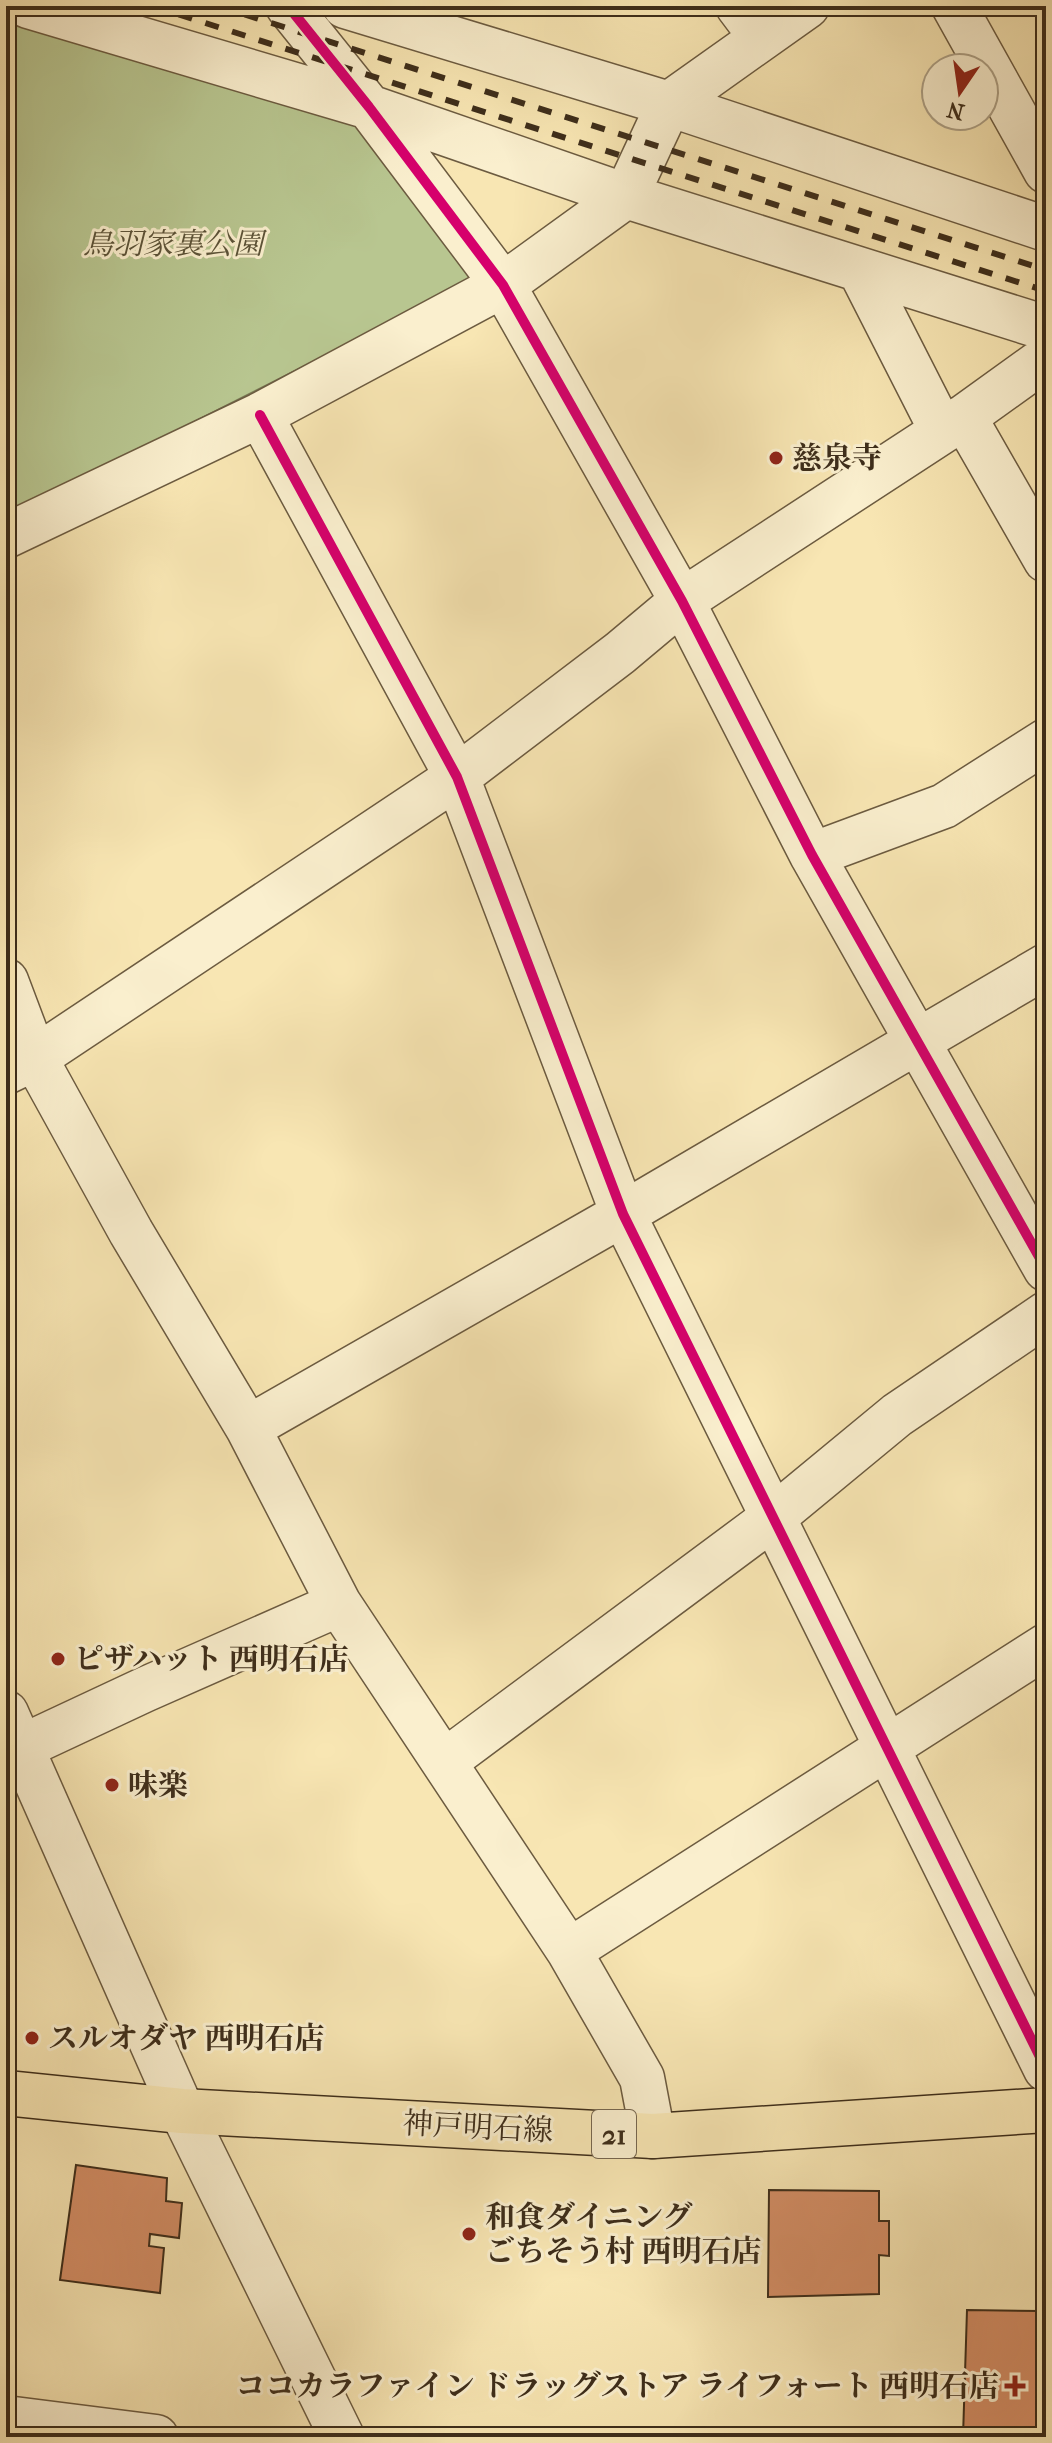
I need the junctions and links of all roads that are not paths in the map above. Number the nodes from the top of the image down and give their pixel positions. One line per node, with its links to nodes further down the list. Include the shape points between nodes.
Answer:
1 (28, 6): 9 (street)
2 (288, 6): 9 (street)
3 (345, 6): 6 (street)
4 (807, 6): 7 (street)
5 (954, 6): 10 (street)
6 (456, 20): 8 (street)
7 (750, 22): 8 (street)
8 (669, 104): 11 (street); 12 (street)
9 (369, 107): 11 (street); 14 (street)
10 (1046, 171)
11 (626, 196): 13 (street); 14 (street)
12 (1046, 229)
13 (860, 270): 15 (street); 18 (street)
14 (503, 285): 17 (street); 21 (street)
15 (1046, 328)
16 (1046, 358): 18 (street)
17 (260, 415): 19 (street); 23 (street)
18 (953, 424): 20 (street); 21 (street)
19 (6, 536)
20 (1046, 560)
21 (682, 601): 23 (street); 24 (street)
22 (1046, 741): 24 (street, via 944,806)
23 (457, 777): 28 (street); 29 (street)
24 (812, 855): 27 (street)
25 (1046, 966): 27 (street)
26 (6, 981): 28 (street)
27 (917, 1042): 29 (street); 30 (street)
28 (20, 1065): 32 (street, via 131,1232)
29 (623, 1214): 32 (street); 33 (street)
30 (1046, 1269)
31 (1046, 1314): 33 (street, via 897,1415)
32 (248, 1428): 34 (street)
33 (771, 1519): 37 (street); 38 (street)
34 (339, 1604): 36 (street, via 146,1689); 38 (street)
35 (1046, 1646): 37 (street)
36 (11, 1735): 43 (street)
37 (886, 1748): 39 (street); 40 (street)
38 (444, 1762): 39 (street)
39 (569, 1951): 44 (street, via 642,2078)
40 (1046, 2069)
41 (6, 2093): 43 (main road, 神戸明石線 / 21)
42 (1046, 2110): 44 (main road, 神戸明石線 / 21)
43 (182, 2111): 44 (main road, 神戸明石線 / 21); 49 (street)
44 (653, 2136)
45 (6, 2418): 48 (street)
46 (6, 2425): 47 (street)
47 (12, 2437)
48 (156, 2437)
49 (342, 2437)

